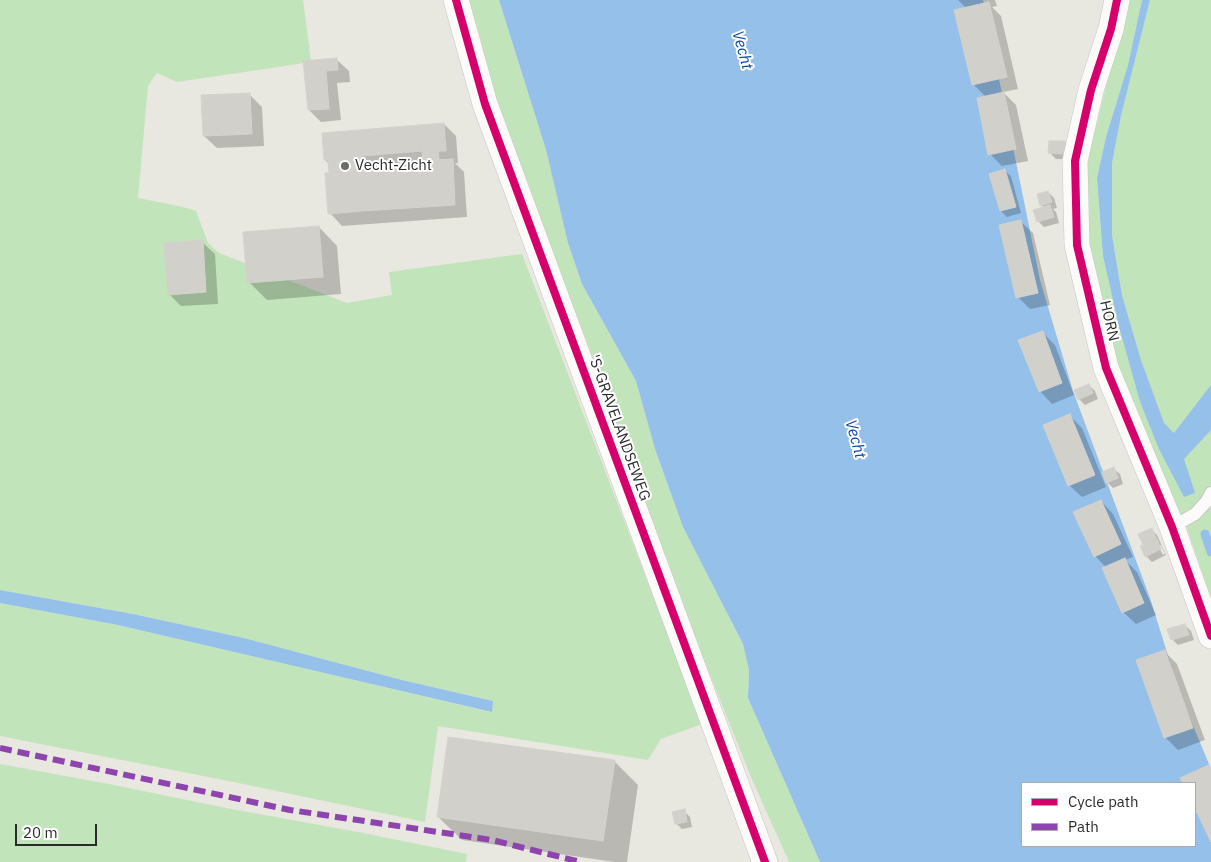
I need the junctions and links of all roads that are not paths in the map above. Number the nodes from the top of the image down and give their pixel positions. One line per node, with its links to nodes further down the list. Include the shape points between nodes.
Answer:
1 (456, 0): 6 (street, 'S-GRAVELANDSEWEG, via 485,104)
2 (1117, 0): 4 (street, HORN, via 1074,160 1077,245 1106,368)
3 (1211, 494): 4 (lane, via 1195,514)
4 (1172, 527): 5 (street, HORN)
5 (1211, 636)
6 (765, 862)

